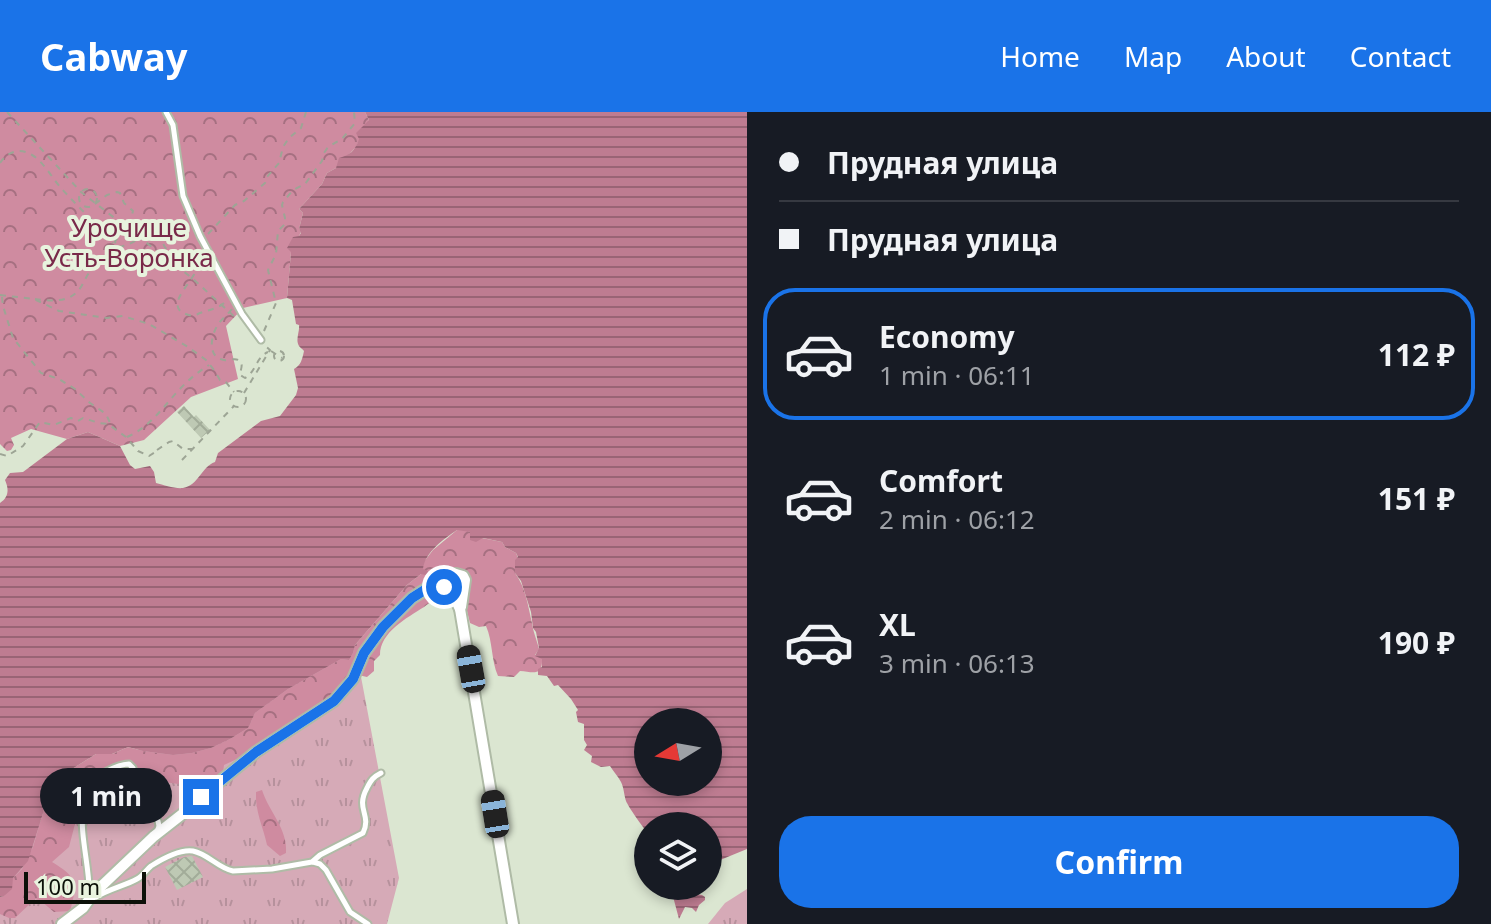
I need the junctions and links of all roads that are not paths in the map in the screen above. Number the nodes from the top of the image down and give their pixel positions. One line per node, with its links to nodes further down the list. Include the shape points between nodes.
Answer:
1 (166, 112): 2 (lane, via 173,125 183,196 204,244)
2 (261, 340)
3 (381, 773): 5 (lane, via 362,798 363,833)
4 (156, 834): 6 (street); 6 (lane, via 158,821 133,768 122,764 101,774 87,796 82,825); 9 (street, via 256,752 334,701 383,627 434,584 452,594 460,609)
5 (312, 862): 6 (lane, via 228,871 206,856 181,851); 8 (lane, via 326,870 350,912)
6 (88, 901): 7 (street)
7 (62, 924)
8 (368, 924)
9 (513, 924)

